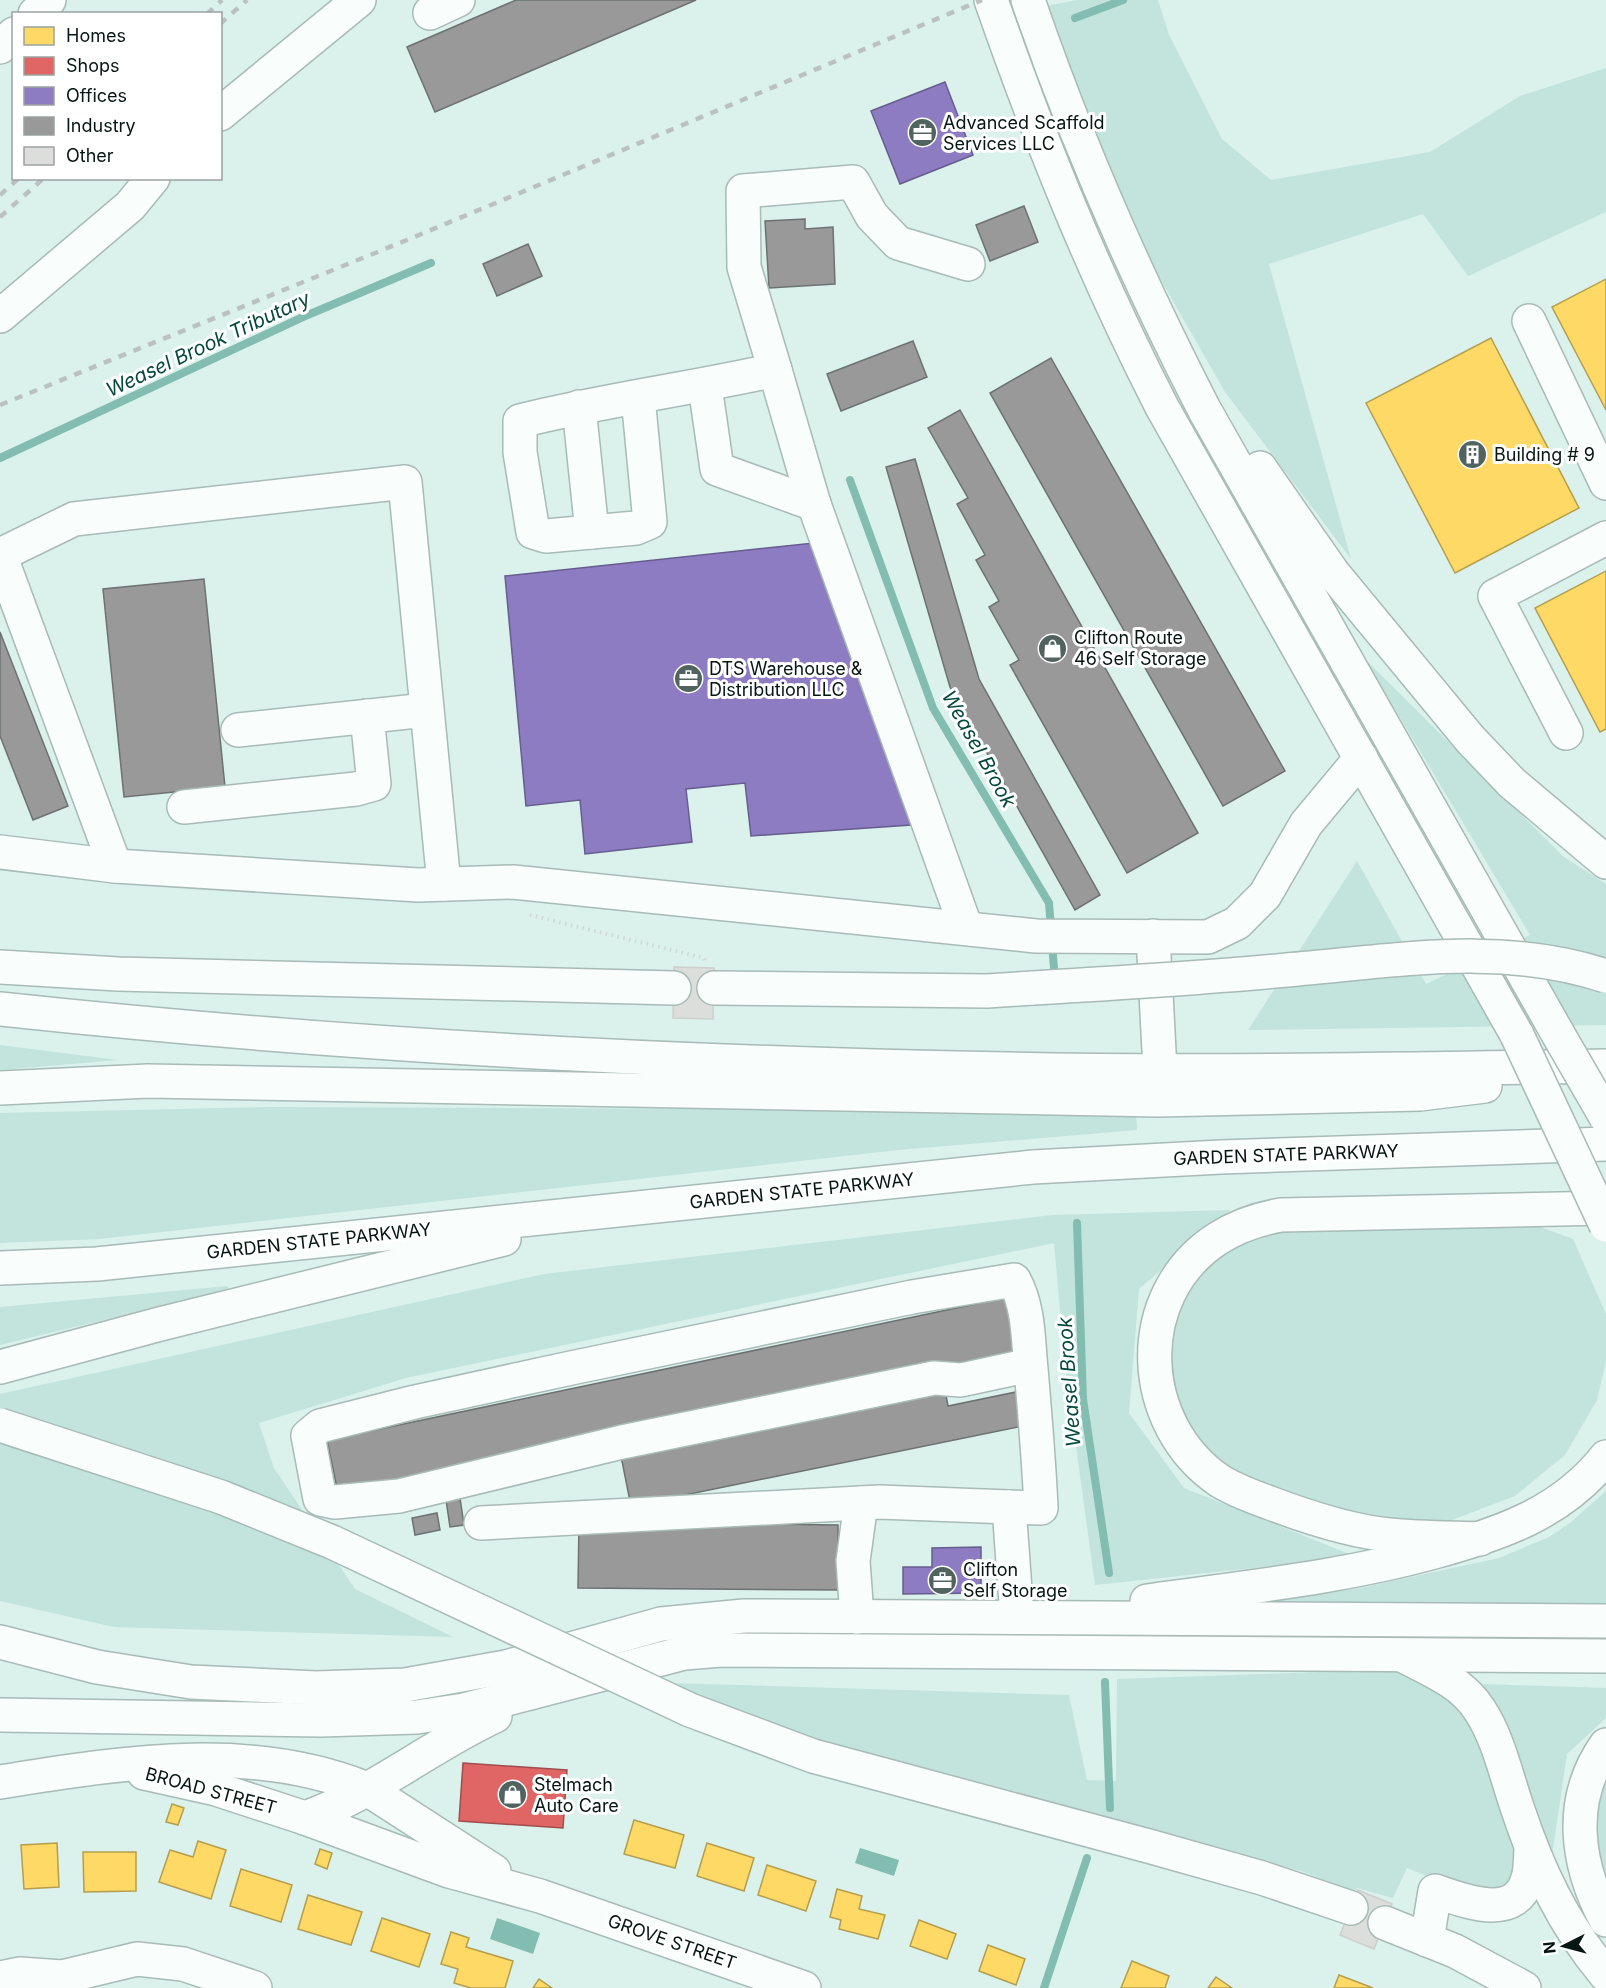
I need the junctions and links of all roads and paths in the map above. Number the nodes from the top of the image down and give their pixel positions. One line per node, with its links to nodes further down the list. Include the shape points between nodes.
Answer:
1 (49, 0): 5 (main road)
2 (359, 0): 6 (main road)
3 (991, 0): 25 (main road, via 1066,205 1128,341)
4 (1028, 0): 10 (main road, via 1093,176)
5 (37, 12)
6 (222, 112)
7 (151, 180): 9 (main road, via 130,206)
8 (968, 264): 12 (main road, via 898,243 872,216 853,182 743,190 744,267)
9 (0, 316)
10 (1158, 320): 28 (main road, via 1333,573 1386,638 1512,783); 44 (main road, bridge, via 1204,409)
11 (1529, 321): 16 (main road)
12 (775, 370): 13 (main road); 17 (main road)
13 (705, 386): 14 (main road); 17 (main road, via 717,469)
14 (638, 397): 15 (main road); 18 (main road, via 650,522 636,528)
15 (579, 407): 18 (main road); 18 (main road, via 520,421 520,452 533,532 546,536)
16 (1606, 483)
17 (814, 504): 32 (main road)
18 (592, 532)
19 (1606, 538): 24 (main road, via 1495,596)
20 (0, 555): 21 (main road, via 74,519 405,482); 29 (main road)
21 (426, 710): 22 (main road); 30 (main road)
22 (367, 716): 23 (main road); 26 (main road, via 374,784)
23 (238, 730)
24 (1566, 733)
25 (1361, 758): 33 (main road, via 1306,824 1265,895 1237,923 1208,937); 39 (main road)
26 (184, 807)
27 (0, 852): 29 (main road)
28 (1606, 862)
29 (115, 866): 30 (main road)
30 (444, 884): 32 (main road, via 513,882)
31 (521, 913): 36 (path, via 704,958)
32 (966, 928): 33 (main road, via 1036,936)
33 (1153, 936): 41 (main road)
34 (0, 967): 37 (main road, via 118,974)
35 (1606, 976): 36 (main road, bridge, via 1530,958 1467,954 987,991)
36 (711, 978)
37 (674, 988)
38 (0, 1009): 41 (main road, via 322,1038 692,1060)
39 (1517, 1035): 46 (main road, bridge); 49 (main road, bridge)
40 (1606, 1066): 41 (main road)
41 (1160, 1070)
42 (1606, 1072): 43 (main road, via 1420,1094 1158,1100 148,1081)
43 (0, 1088)
44 (1606, 1117)
45 (1606, 1144): 48 (main road, GARDEN STATE PARKWAY, via 1033,1167)
46 (1606, 1190)
47 (1606, 1208): 58 (main road, via 1281,1215 1257,1220 1236,1228 1198,1254 1170,1291 1160,1313 1153,1359 1159,1400 1177,1439 1222,1482 1286,1509 1360,1530)
48 (610, 1212): 50 (main road, GARDEN STATE PARKWAY, via 97,1264); 52 (main road)
49 (1606, 1225)
50 (0, 1268)
51 (1030, 1365): 51 (main road, via 1024,1297 1014,1280 912,1297 415,1402 320,1426 308,1436 320,1499 335,1502 399,1496 657,1435 934,1378 961,1380); 56 (main road, via 1041,1508)
52 (0, 1367)
53 (0, 1425): 74 (main road, bridge, via 221,1497 332,1542 690,1710 813,1756 1262,1878)
54 (1606, 1457): 58 (main road, via 1576,1488 1537,1516)
55 (861, 1503): 56 (main road); 57 (main road); 59 (main road, via 853,1561)
56 (1009, 1507): 60 (main road)
57 (481, 1523)
58 (1480, 1539): 60 (main road, via 1380,1567 1299,1582)
59 (857, 1617): 60 (main road); 62 (main road, via 744,1616 661,1624 464,1676 405,1685 316,1688 191,1682)
60 (1026, 1617): 61 (main road)
61 (1606, 1621)
62 (3, 1644)
63 (1399, 1654): 64 (main road); 65 (main road, via 721,1650 684,1653); 72 (main road, via 1450,1680 1479,1709 1492,1734)
64 (1606, 1656)
65 (557, 1687): 66 (main road, via 464,1710 417,1717 321,1720); 70 (main road, via 459,1732)
66 (0, 1715)
67 (1606, 1745): 75 (main road, via 1582,1794 1578,1837 1590,1885)
68 (116, 1767): 69 (main road, BROAD STREET); 70 (main road, BROAD STREET, via 188,1758 253,1762 338,1778); 71 (main road, BROAD STREET, via 216,1789)
69 (0, 1782)
70 (367, 1789): 71 (main road, via 335,1808); 73 (main road, GROVE STREET, via 476,1862)
71 (305, 1818): 73 (main road, GROVE STREET, via 449,1871)
72 (1531, 1850): 77 (main road, via 1528,1878 1517,1896 1508,1902 1488,1906 1435,1890); 78 (main road, via 1568,1926)
73 (540, 1896): 79 (main road, GROVE STREET)
74 (1351, 1908)
75 (1606, 1920)
76 (1385, 1923): 77 (main road)
77 (1427, 1940): 84 (main road)
78 (1606, 1975)
79 (736, 1977): 83 (main road, GROVE STREET)
80 (0, 1978): 81 (main road, via 20,1974)
81 (97, 1978): 82 (main road, via 137,1959 183,1964)
82 (255, 1988)
83 (804, 1988)
84 (1524, 1988)

